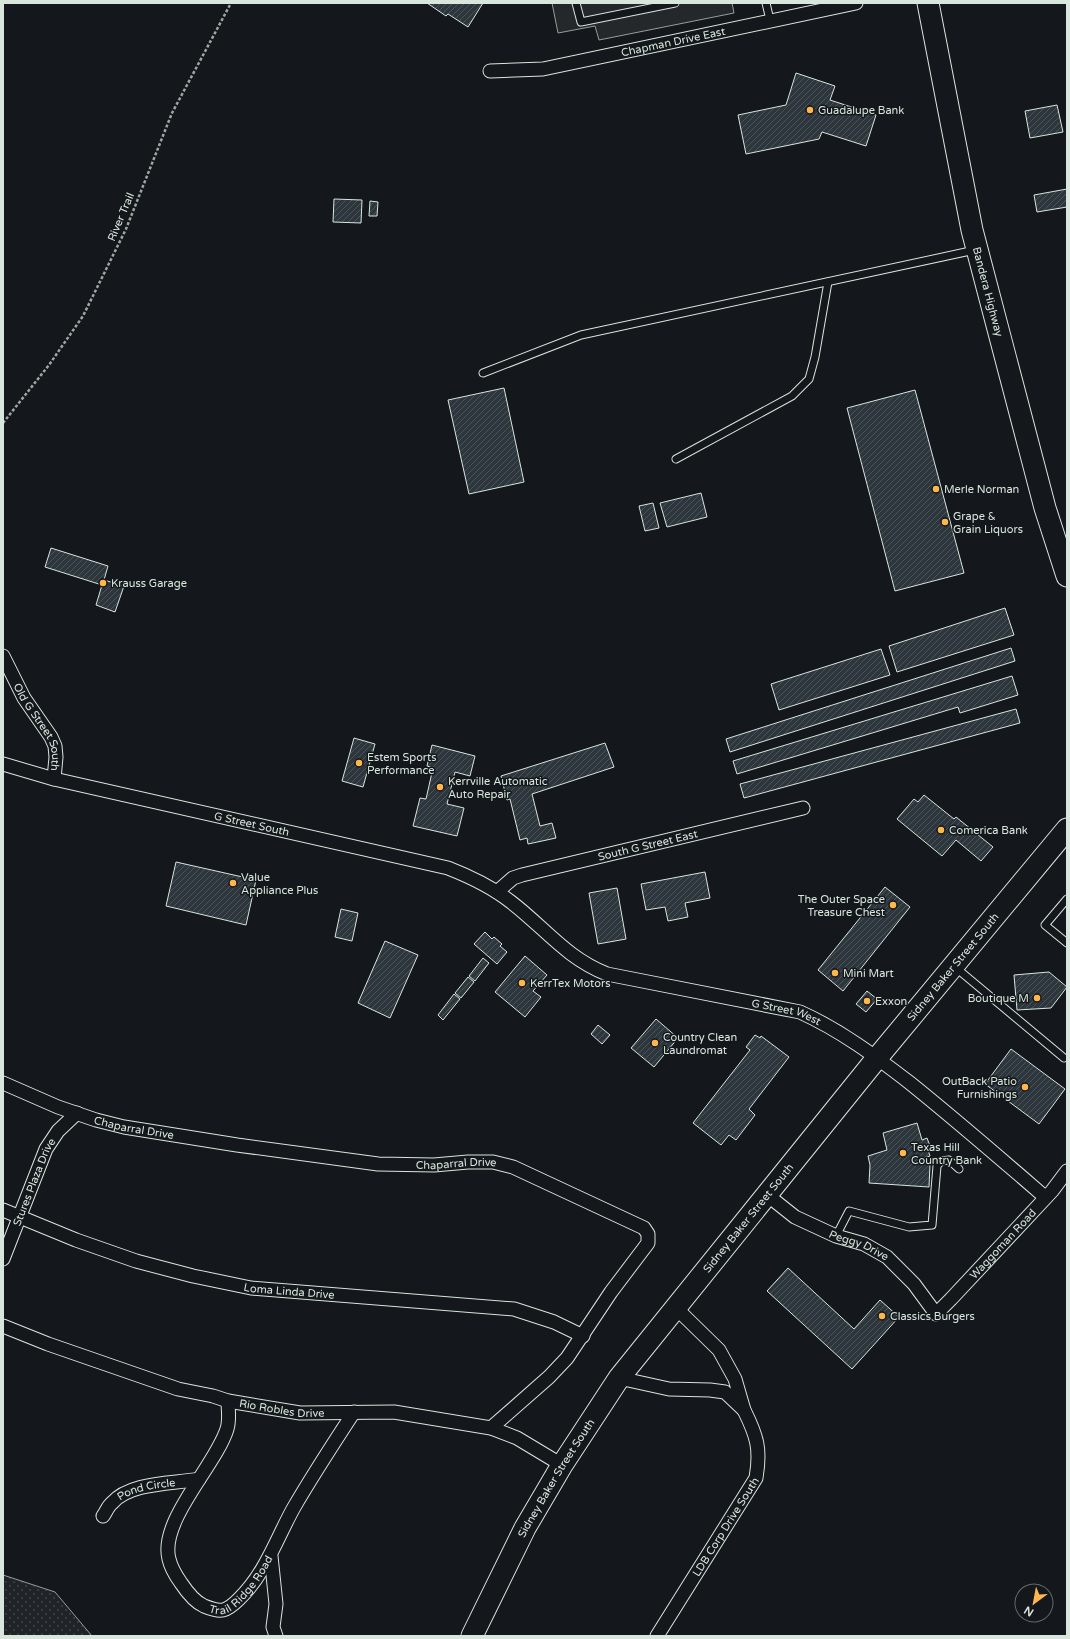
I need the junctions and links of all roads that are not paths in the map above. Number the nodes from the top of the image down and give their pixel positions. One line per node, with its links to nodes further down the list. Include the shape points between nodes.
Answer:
1 (576, 3): 2 (lane, via 580,22)
2 (675, 3)
3 (766, 3): 6 (lane)
4 (856, 3): 6 (street, Chapman Drive East)
5 (928, 3): 8 (main road, Bandera Highway)
6 (770, 20): 7 (street, Chapman Drive East, via 543,69)
7 (490, 71)
8 (977, 250): 9 (lane); 12 (main road, Bandera Highway, via 1045,508)
9 (828, 282): 10 (lane, via 581,335); 11 (lane, via 809,379 792,396)
10 (483, 372)
11 (676, 459)
12 (1067, 576)
13 (3, 656): 15 (street, Old G Street South, via 24,698 55,746)
14 (3, 764): 15 (street, G Street South)
15 (54, 779): 18 (street, G Street South, via 442,867 468,876)
16 (803, 808): 18 (street, South G Street East, via 522,875 513,878)
17 (1067, 829): 21 (main road, Sidney Baker Street South)
18 (497, 892): 22 (street, G Street West, via 569,954 595,969 607,974 800,1012 826,1024)
19 (1067, 899): 20 (lane, via 1046,925)
20 (1067, 943)
21 (955, 967): 22 (main road, Sidney Baker Street South); 23 (lane)
22 (877, 1058): 28 (main road, Sidney Baker Street South); 29 (street, G Street West)
23 (1064, 1058)
24 (3, 1083): 25 (street, Chaparral Drive)
25 (77, 1113): 31 (street, Stures Plaza Drive, via 58,1131 46,1149); 37 (street, Chaparral Drive, via 124,1127 340,1160 434,1165 493,1162 521,1170 637,1223 648,1234 648,1243 611,1292)
26 (959, 1169): 32 (lane, via 949,1160 941,1161 937,1166 932,1225 910,1227 849,1211)
27 (1067, 1172): 29 (street, Waggoman Road)
28 (766, 1194): 32 (street, Peggy Drive, via 795,1217); 34 (main road, Sidney Baker Street South)
29 (1046, 1197): 35 (street, Waggoman Road)
30 (3, 1210): 31 (street, Loma Linda Drive)
31 (19, 1217): 33 (street, Stures Plaza Drive); 37 (street, Loma Linda Drive, via 128,1259 193,1276 236,1285 309,1294 514,1309 536,1315)
32 (836, 1236): 35 (street, Peggy Drive, via 864,1244 887,1257 914,1284)
33 (3, 1259)
34 (675, 1307): 38 (main road, Sidney Baker Street South); 40 (street, LDB Corp Drive South, via 719,1350 735,1379)
35 (936, 1314)
36 (3, 1326): 39 (street, Rio Robles Drive, via 178,1389 213,1396)
37 (583, 1336): 42 (street, Chaparral Drive, via 549,1377)
38 (619, 1378): 40 (street, LDB Corp Drive South, via 669,1389 725,1392); 43 (main road, Sidney Baker Street South)
39 (228, 1402): 41 (street, Rio Robles Drive, via 300,1413); 44 (street, Trail Ridge Road, via 227,1428 221,1444)
40 (744, 1410): 49 (street, LDB Corp Drive South, via 755,1431 759,1449 756,1478)
41 (354, 1412): 42 (street, Rio Robles Drive, via 416,1414); 46 (street, Trail Ridge Road, via 294,1508)
42 (491, 1428): 43 (street, Rio Robles Drive, via 517,1438)
43 (562, 1465): 48 (main road, Sidney Baker Street South, via 525,1528)
44 (199, 1479): 45 (street, Pond Circle, via 141,1487 127,1492 112,1502); 46 (street, Trail Ridge Road, via 175,1523 169,1542 168,1558 174,1575 187,1592 202,1605 215,1611 222,1611 240,1599)
45 (103, 1516)
46 (271, 1556): 47 (street, via 276,1604 273,1627)
47 (276, 1636)
48 (472, 1636)
49 (657, 1636)

